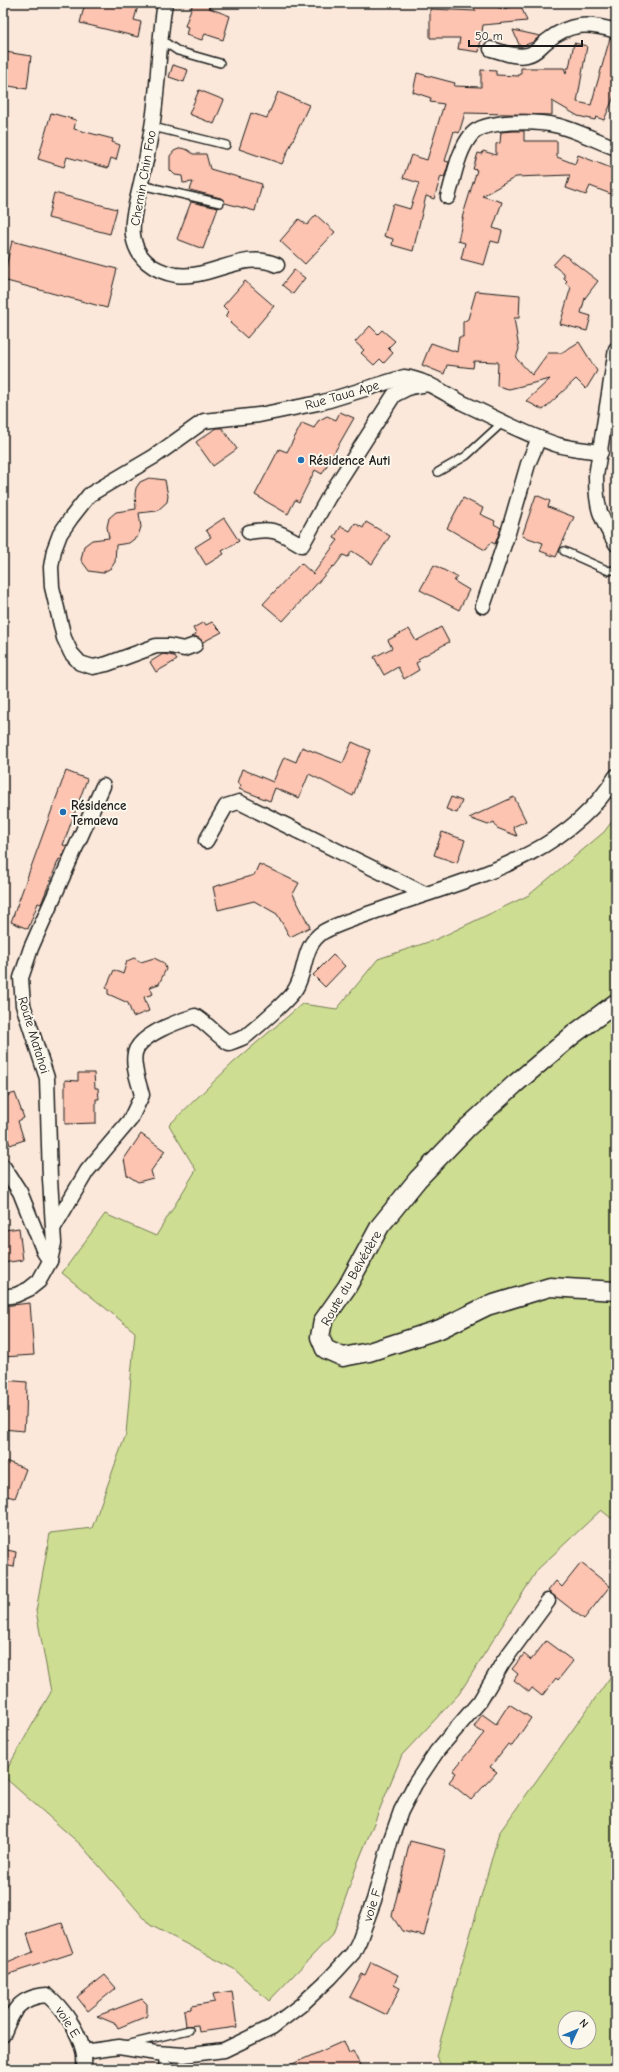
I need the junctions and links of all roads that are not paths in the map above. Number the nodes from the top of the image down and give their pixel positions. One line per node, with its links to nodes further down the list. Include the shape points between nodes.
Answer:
1 (165, 3): 3 (street, Chemin Chin Foo)
2 (616, 32): 4 (street, via 592,25 578,25 564,30 537,51 526,55 512,55)
3 (160, 39): 5 (lane, via 178,51); 6 (street, Chemin Chin Foo)
4 (492, 49)
5 (220, 63)
6 (152, 127): 7 (lane); 9 (street, Chemin Chin Foo)
7 (226, 145)
8 (616, 148): 10 (street, via 551,124 494,124 481,127 466,143)
9 (141, 185): 11 (lane); 12 (street, Chemin Chin Foo, via 133,235 139,252 148,265 159,271 177,275 202,273 243,262 260,261)
10 (448, 197)
11 (220, 203)
12 (277, 265)
13 (616, 349): 17 (street)
14 (428, 384): 15 (street, Rue Taua Ape); 19 (street, via 410,387 394,395 328,498 302,545 266,529); 24 (street, Rue Taua Ape, via 416,378 404,377 323,402 259,415 204,421 155,456 90,495 60,534 51,567 52,587 58,613 64,638 71,653 80,663 93,667 156,646 184,649)
15 (503, 422): 16 (street, Rue Taua Ape); 18 (lane, via 466,456)
16 (539, 438): 17 (street, Rue Taua Ape, via 559,445); 23 (street, via 528,464 508,533)
17 (601, 452): 20 (street, via 596,476 596,497 602,520)
18 (438, 472)
19 (249, 532)
20 (616, 544)
21 (564, 551): 22 (lane, via 609,571)
22 (616, 569)
23 (482, 606)
24 (195, 645)
25 (616, 776): 28 (street, via 583,817 532,852 496,870)
26 (103, 786): 31 (street, Route Matahoi, via 31,948 21,978 23,1005 47,1078)
27 (206, 841): 28 (street, via 226,806 239,802)
28 (425, 894): 31 (street, via 324,932 311,943 296,988 276,1010 245,1037 230,1043 195,1016 145,1039 135,1052 136,1072 142,1095 130,1120 87,1171)
29 (616, 1003): 33 (street, Route du Belvédère, via 574,1034 515,1084 468,1127 418,1179 380,1226 347,1287 323,1321 320,1338 325,1349 343,1357 440,1330 487,1306 550,1287)
30 (3, 1166): 32 (street, via 20,1192)
31 (54, 1227): 32 (street, Route Matahoi)
32 (50, 1261): 34 (street, Route Matahoi, via 39,1281 29,1289)
33 (616, 1291)
34 (3, 1297)
35 (548, 1601): 40 (street, voie F, via 503,1662 480,1701 437,1751 415,1784 391,1839 368,1919 345,1962 301,2005 272,2027 224,2050)
36 (190, 2030): 38 (lane)
37 (3, 2036): 39 (street, voie E, via 15,2009 34,1996 46,1996 64,2012)
38 (119, 2047): 39 (street, voie F); 40 (street, voie F)
39 (84, 2052): 41 (street, voie E)
40 (163, 2057): 42 (lane); 43 (lane)
41 (84, 2069)
42 (165, 2069)
43 (172, 2069)

